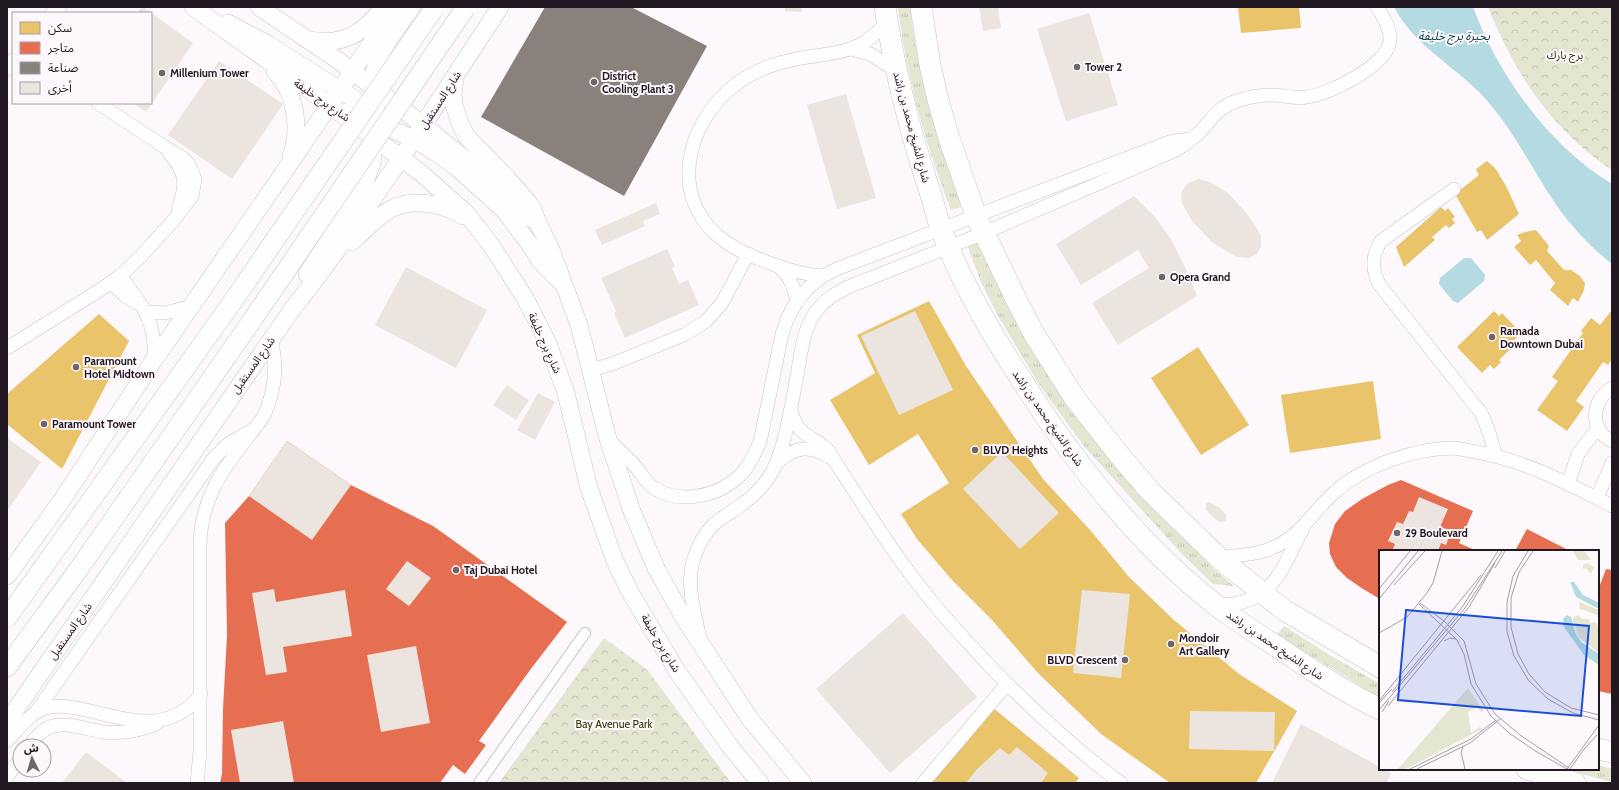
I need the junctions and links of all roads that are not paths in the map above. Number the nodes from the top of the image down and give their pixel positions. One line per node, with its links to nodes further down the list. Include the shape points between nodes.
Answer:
1 (193, 7): 14 (street, شارع برج خليفة); 18 (street, via 252,35)
2 (259, 7): 12 (street)
3 (384, 7): 12 (street, via 366,27 347,38 328,42)
4 (396, 7): 16 (street)
5 (412, 7): 19 (street, via 376,64 374,78)
6 (435, 7): 68 (main road, bridge, via 231,304)
7 (466, 7): 71 (main road, bridge, via 253,319)
8 (500, 7): 17 (street, شارع المستقبل)
9 (921, 7): 31 (main road, via 938,100)
10 (1377, 7): 26 (street, via 1387,26 1390,39 1387,51 1369,68 1331,90 1314,96 1294,98 1272,95 1235,102 1213,115)
11 (886, 14): 13 (street, via 871,38); 15 (main road, شارع الشيخ محمد بن راشد)
12 (308, 40): 16 (street)
13 (851, 50): 15 (street, via 875,57); 34 (street, via 784,62 744,79 717,102 698,131 689,162 689,178 695,205 716,235)
14 (262, 58): 21 (street, شارع برج خليفة); 28 (street, via 284,83 295,114 295,144)
15 (897, 71): 33 (main road, شارع الشيخ محمد بن راشد, via 916,148)
16 (352, 72): 18 (street); 19 (street); 22 (street)
17 (456, 74): 23 (street, شارع المستقبل); 30 (street, via 454,105 467,137 533,208)
18 (340, 90): 21 (street); 22 (street)
19 (378, 92): 22 (street); 23 (street)
20 (100, 104): 38 (street, via 163,146 177,163 184,177 184,192 173,221 141,256)
21 (330, 105): 22 (street); 24 (street, شارع برج خليفة); 28 (street)
22 (380, 118): 23 (street); 24 (street); 25 (street); 27 (street)
23 (423, 125): 25 (street, شارع المستقبل); 30 (street, via 487,176 521,214)
24 (375, 138): 27 (street, شارع برج خليفة); 43 (street, via 372,163 362,190 299,289)
25 (414, 139): 27 (street, شارع المستقبل); 39 (street, via 444,158 504,210 541,262)
26 (1192, 139): 31 (street, via 1168,154); 31 (street, via 1164,144)
27 (401, 158): 32 (street, شارع برج خليفة, via 459,206); 35 (street, شارع المستقبل)
28 (284, 172): 41 (street)
29 (1454, 189): 54 (street, via 1381,241 1375,253 1373,267 1379,284 1481,413 1493,440)
30 (537, 222): 39 (street, via 550,247)
31 (980, 224): 33 (street); 33 (street); 64 (main road, via 1034,334 1076,400 1125,462)
32 (478, 228): 35 (street, via 470,220 450,209 428,204 405,205 394,208 378,218); 86 (street, شارع برج خليفة, via 514,280 547,341 566,393 589,488 615,561 630,592 681,677)
33 (945, 237): 37 (street, via 839,268); 49 (street, via 831,296 818,308 809,323 804,340); 67 (main road, شارع الشيخ محمد بن راشد, via 983,317 1066,446 1133,527)
34 (748, 254): 36 (street); 47 (street, via 722,303 706,321 686,334)
35 (330, 262): 43 (street, شارع المستقبل)
36 (776, 265): 37 (street, via 799,273); 40 (street, via 791,280)
37 (823, 276): 40 (street)
38 (115, 279): 42 (street, via 131,290); 45 (street)
39 (564, 285): 47 (street)
40 (797, 301): 52 (street, via 782,334 760,442 737,478 711,492 680,497 665,493 653,488)
41 (192, 306): 42 (street, via 165,313); 46 (street)
42 (144, 309): 46 (street, via 155,340)
43 (290, 311): 44 (street, شارع المستقبل)
44 (270, 340): 51 (street, via 276,367 273,390 264,416); 78 (street, شارع المستقبل)
45 (7, 348)
46 (154, 360): 65 (street, via 62,500)
47 (592, 370): 52 (street)
48 (1612, 388): 50 (street, via 1599,399 1595,409)
49 (791, 409): 55 (street, via 794,421 801,431 826,447); 57 (street)
50 (1598, 428): 53 (street); 60 (street, via 1578,454)
51 (254, 430): 74 (street, via 214,486 203,515 200,545); 76 (street, via 228,444 214,458)
52 (608, 440): 70 (street, via 631,509 656,568 667,591)
53 (1612, 441)
54 (1495, 455): 60 (street); 63 (street, via 1454,448 1411,453 1389,461 1356,476 1337,490 1319,506)
55 (834, 460): 57 (street, via 816,450 799,450 784,457); 73 (street, via 921,588)
56 (1612, 464): 59 (street)
57 (775, 465): 70 (street, via 757,492 713,525 694,560 690,596)
58 (1612, 473): 59 (street)
59 (1603, 483): 61 (street)
60 (1568, 484): 61 (street)
61 (1597, 498): 62 (street)
62 (1612, 506)
63 (1304, 525): 64 (street, via 1284,542 1261,553); 66 (street, via 1277,578)
64 (1218, 557): 66 (main road)
65 (7, 576)
66 (1262, 594): 67 (street, via 1240,604); 72 (main road, via 1284,610)
67 (1216, 605): 75 (main road, شارع الشيخ محمد بن راشد, via 1315,672)
68 (7, 618)
69 (584, 633): 85 (street)
70 (700, 642): 87 (street, via 750,719)
71 (9, 666)
72 (1379, 666)
73 (1007, 684): 88 (street); 89 (street, via 1072,744)
74 (201, 694): 77 (street, via 186,711); 84 (street)
75 (1379, 708)
76 (36, 712): 77 (street, via 62,706 131,720); 80 (street)
77 (165, 720): 79 (street, via 141,730 118,733 61,725 50,727)
78 (7, 722)
79 (36, 738)
80 (7, 741)
81 (1599, 749): 82 (main road)
82 (1612, 752)
83 (1530, 770): 90 (main road)
84 (197, 783)
85 (479, 783)
86 (760, 783)
87 (803, 783)
88 (923, 783)
89 (1121, 783)
90 (1575, 783)

